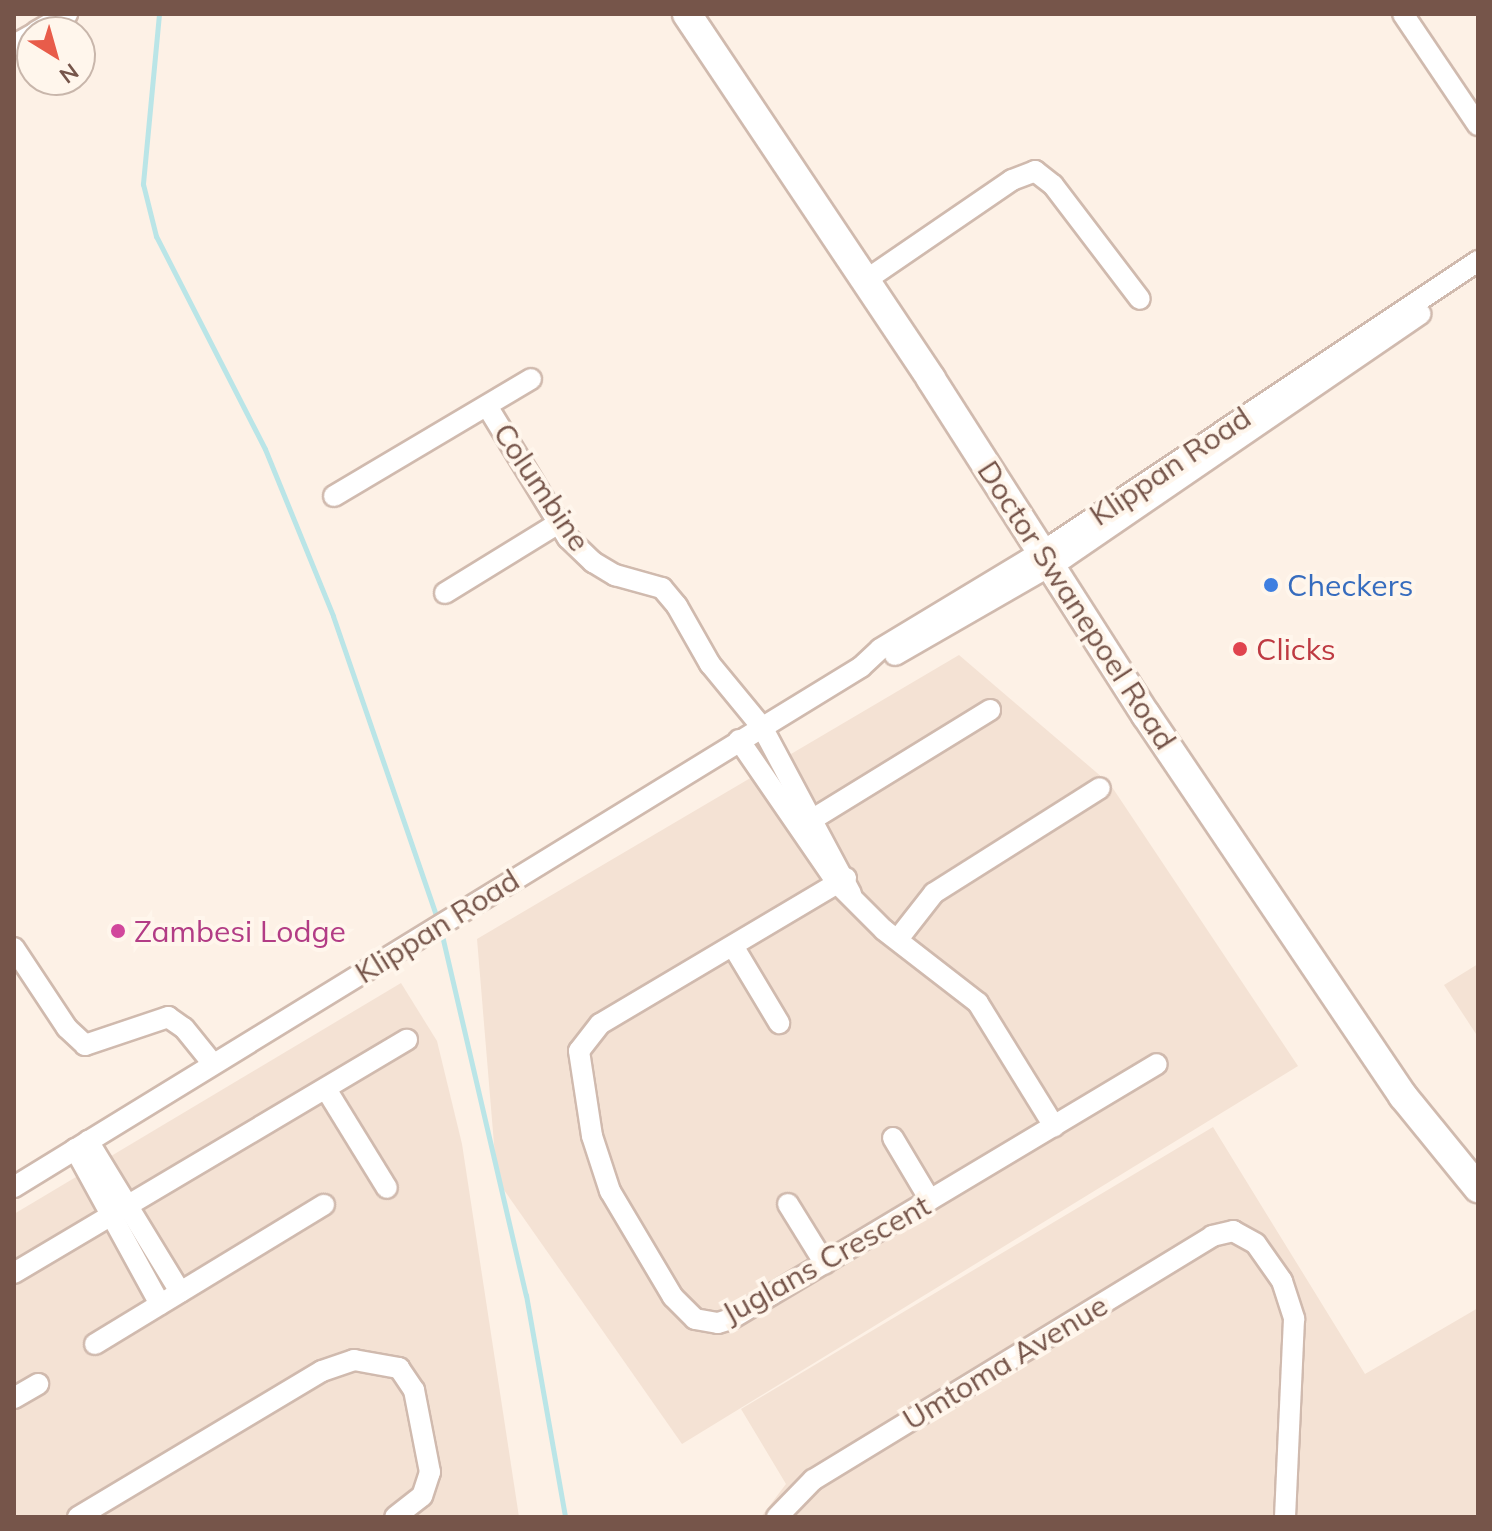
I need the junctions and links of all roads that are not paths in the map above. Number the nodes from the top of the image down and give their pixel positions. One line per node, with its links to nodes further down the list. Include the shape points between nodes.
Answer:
1 (687, 14): 7 (main road, Doctor Swanepoel Road)
2 (700, 14): 7 (main road, Doctor Swanepoel Road)
3 (1403, 14): 4 (street)
4 (1478, 125)
5 (1478, 261): 13 (street, Klippan Road)
6 (1478, 276): 13 (street, Klippan Road)
7 (870, 277): 8 (street, via 1012,180 1035,171 1053,185); 13 (main road, Doctor Swanepoel Road)
8 (1140, 299)
9 (531, 379): 10 (street)
10 (487, 406): 11 (street); 12 (street, Columbine)
11 (334, 496)
12 (559, 523): 14 (street); 16 (street, Columbine, via 593,562 615,575 662,588 710,664)
13 (1052, 555): 16 (street, Klippan Road, via 887,660 861,667); 32 (main road, Doctor Swanepoel Road, via 1380,1052); 35 (main road, Doctor Swanepoel Road, via 1403,1096)
14 (445, 593)
15 (990, 710): 19 (street)
16 (762, 727): 17 (street, Klippan Road); 19 (street, Columbine)
17 (739, 740): 20 (street); 26 (street, Klippan Road)
18 (1100, 788): 21 (street, via 934,893)
19 (813, 819): 20 (street, Columbine)
20 (845, 885): 21 (street); 22 (street, Juglans Crescent)
21 (898, 939): 29 (street, via 978,1003)
22 (733, 946): 24 (street); 40 (street, Juglans Crescent, via 600,1024 583,1040 579,1064 600,1165 673,1297 695,1319 731,1319)
23 (14, 948): 26 (street, via 67,1028 85,1045 168,1017)
24 (779, 1023)
25 (407, 1040): 28 (street)
26 (213, 1064): 31 (street, Klippan Road)
27 (1157, 1064): 29 (street, Juglans Crescent)
28 (326, 1089): 34 (street); 39 (street)
29 (1054, 1126): 36 (street, Juglans Crescent)
30 (893, 1138): 36 (street)
31 (82, 1145): 33 (street, Klippan Road); 39 (street)
32 (1478, 1179)
33 (14, 1187)
34 (387, 1188)
35 (1478, 1188)
36 (930, 1200): 40 (street, Juglans Crescent)
37 (788, 1204): 40 (street)
38 (324, 1205): 42 (street)
39 (119, 1210): 41 (street); 42 (street); 43 (street)
40 (825, 1264)
41 (14, 1273)
42 (180, 1292): 43 (street)
43 (160, 1304): 44 (street)
44 (95, 1344)
45 (38, 1384): 46 (street)
46 (14, 1398)
47 (778, 1516): 50 (street, Umtoma Avenue, via 813,1480 1212,1236 1245,1233 1282,1281 1294,1319)
48 (78, 1517): 49 (street, via 322,1371 354,1360 399,1368 414,1390 430,1472 422,1496)
49 (395, 1517)
50 (1285, 1517)

